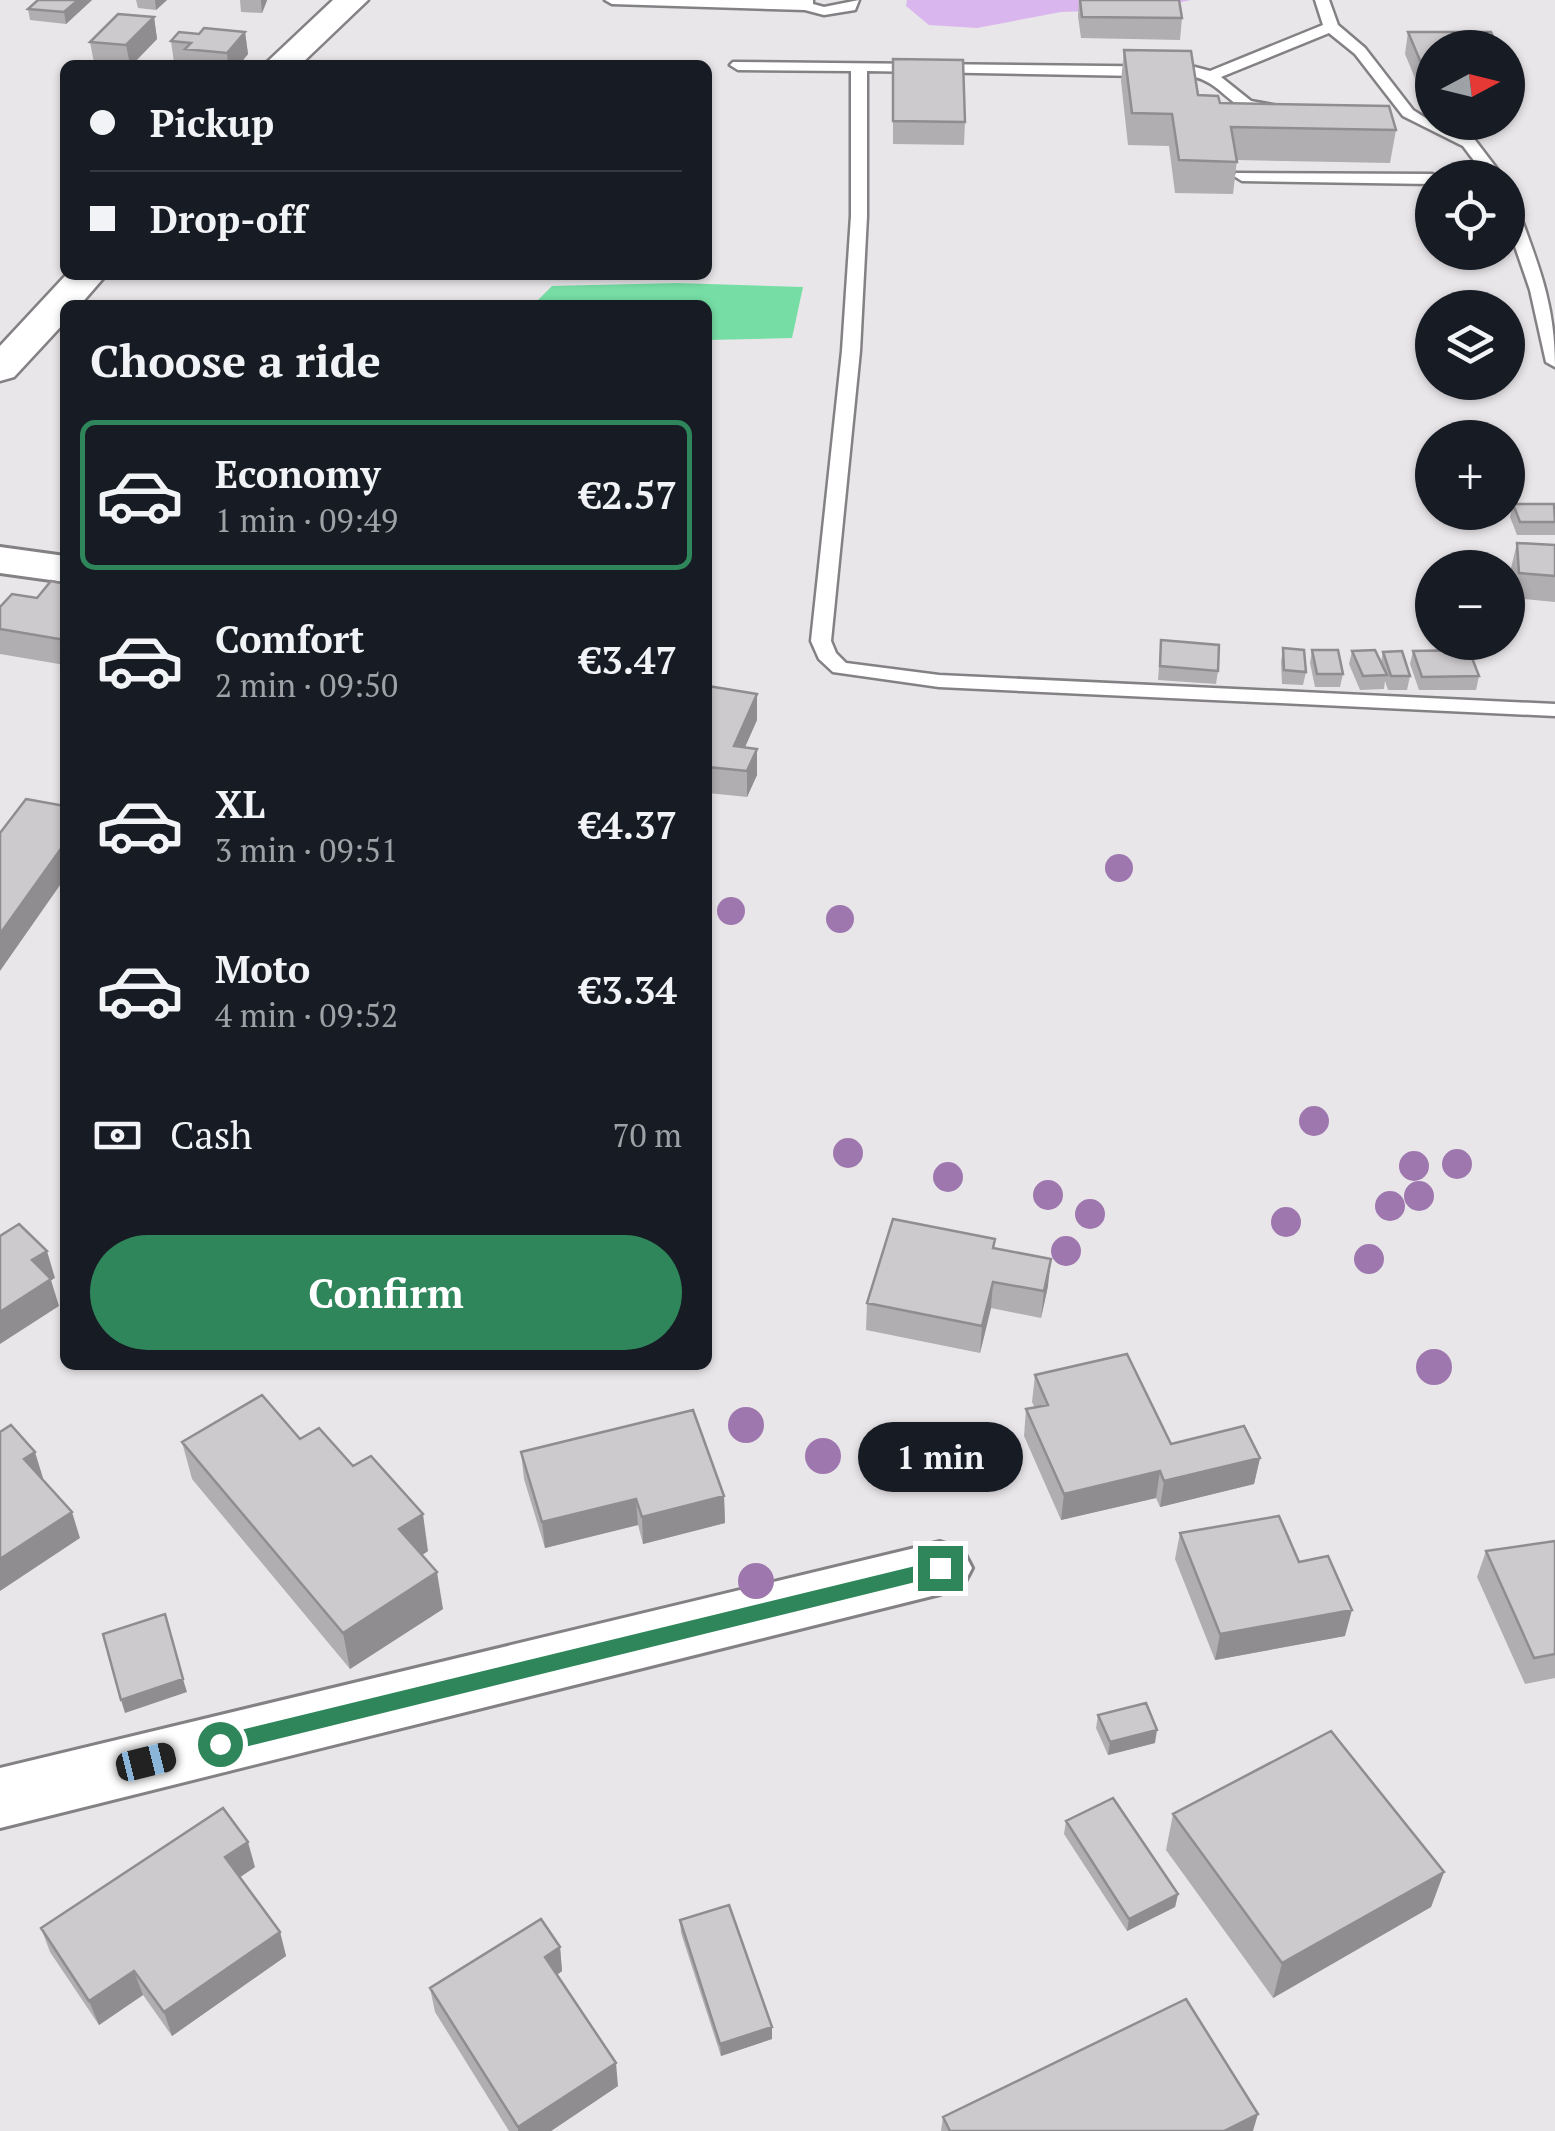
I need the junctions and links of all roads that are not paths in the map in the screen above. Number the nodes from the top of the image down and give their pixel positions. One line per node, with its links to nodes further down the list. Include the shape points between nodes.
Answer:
1 (352, 0): 8 (main road)
2 (612, 0): 5 (lane)
3 (852, 0): 6 (lane, via 842,11)
4 (1322, 0): 7 (lane)
5 (709, 2): 6 (lane)
6 (806, 3)
7 (1330, 26): 11 (lane); 14 (lane, via 1360,51)
8 (286, 60)
9 (738, 66): 10 (lane)
10 (859, 69): 11 (lane); 26 (lane, via 851,351 820,641 840,668 939,682)
11 (1211, 76): 12 (lane, via 1255,109)
12 (1294, 110)
13 (1389, 112): 14 (lane)
14 (1408, 113): 15 (lane, via 1469,143)
15 (1482, 160)
16 (1242, 176): 17 (lane)
17 (1415, 179)
18 (1525, 251): 22 (lane)
19 (82, 280): 20 (main road)
20 (64, 300)
21 (60, 304): 23 (main road)
22 (1555, 362)
23 (0, 369)
24 (0, 560): 25 (street)
25 (60, 568)
26 (1555, 710)
27 (940, 1568): 28 (street)
28 (0, 1798)

